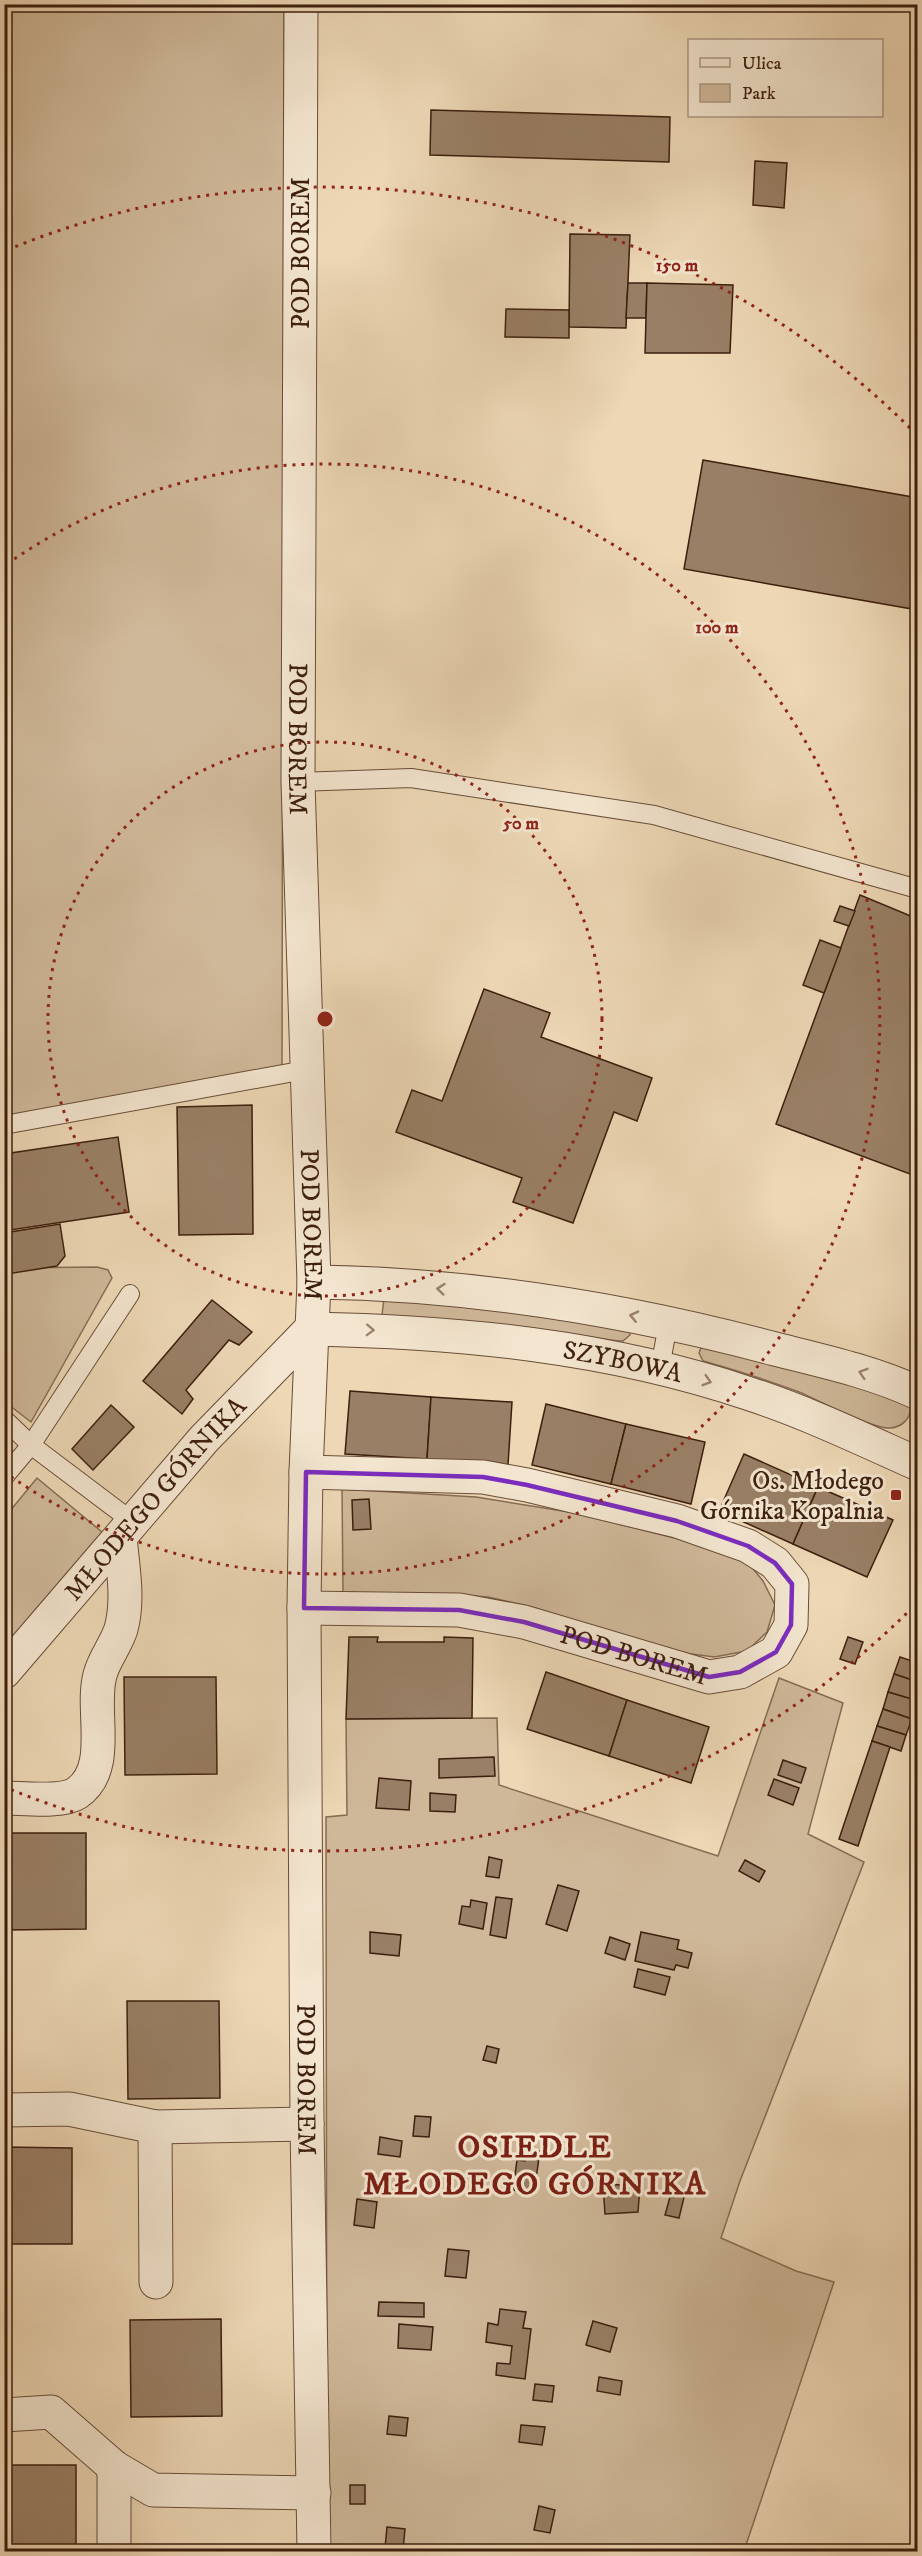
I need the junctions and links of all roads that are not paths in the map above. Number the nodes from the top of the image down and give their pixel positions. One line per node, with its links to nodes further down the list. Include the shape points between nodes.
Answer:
1 (301, 4): 2 (street, POD BOREM)
2 (298, 782): 3 (lane, via 411,778 654,815); 4 (street, POD BOREM)
3 (918, 889)
4 (305, 1070): 5 (lane); 6 (street, POD BOREM)
5 (4, 1125)
6 (314, 1282): 8 (street, SZYBOWA, one-way to 6, via 608,1310 439,1288); 9 (street, POD BOREM)
7 (130, 1294): 13 (lane)
8 (668, 1324): 10 (lane); 11 (street, SZYBOWA, one-way to 8, via 824,1362)
9 (311, 1329): 10 (street, SZYBOWA, one-way to 10, via 478,1338); 15 (street, POD BOREM); 17 (street, MŁODEGO GÓRNIKA, via 204,1439)
10 (660, 1368): 14 (street, SZYBOWA, one-way to 14, via 809,1415)
11 (918, 1393)
12 (4, 1419): 13 (lane)
13 (31, 1445): 16 (lane); 17 (lane)
14 (918, 1464)
15 (306, 1472): 18 (street, POD BOREM); 18 (street, POD BOREM, via 483,1477 527,1485 677,1521 748,1546 775,1563 792,1584 791,1625 776,1652 740,1672 710,1677 524,1622 459,1610)
16 (4, 1477)
17 (126, 1530): 19 (street, MŁODEGO GÓRNIKA); 20 (street, via 121,1630 100,1675 97,1754 91,1780 76,1794 50,1799)
18 (304, 1608): 22 (street, POD BOREM)
19 (4, 1672)
20 (4, 1798)
21 (4, 2110): 23 (street, via 69,2109)
22 (307, 2124): 23 (street); 27 (street, POD BOREM)
23 (155, 2127): 24 (street)
24 (156, 2282)
25 (4, 2415): 26 (street, via 51,2412)
26 (114, 2467): 27 (street, via 153,2490); 28 (street)
27 (314, 2493): 29 (street, POD BOREM)
28 (114, 2552)
29 (314, 2552)

